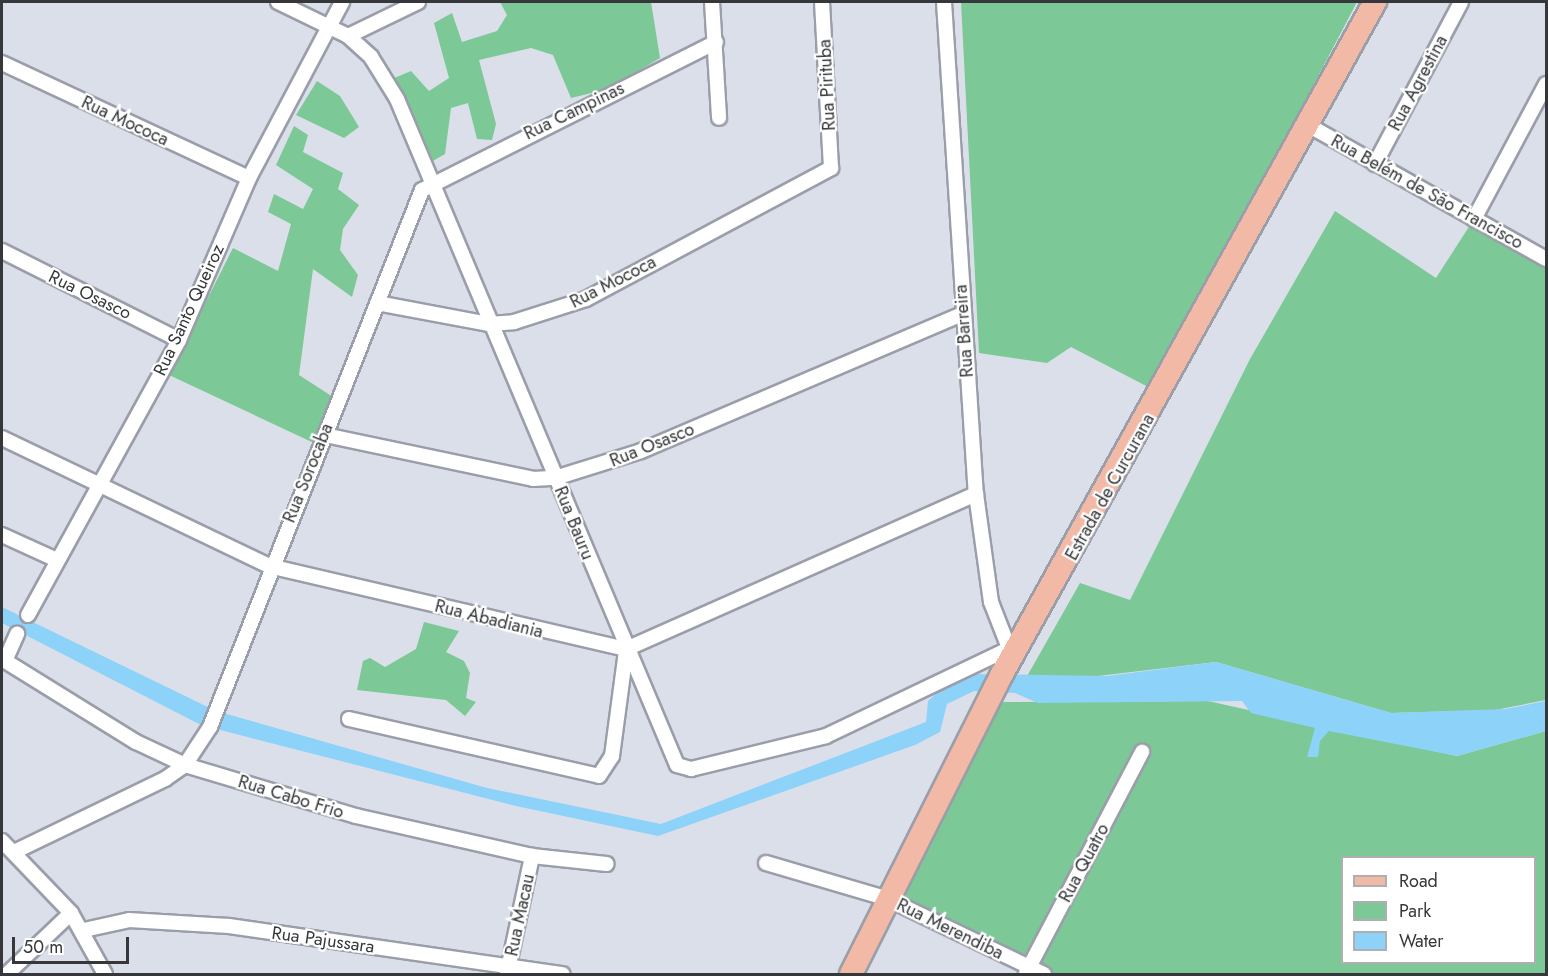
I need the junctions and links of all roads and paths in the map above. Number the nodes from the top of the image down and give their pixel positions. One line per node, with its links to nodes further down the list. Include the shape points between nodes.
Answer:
1 (278, 2): 9 (street, Rua Bauru)
2 (342, 2): 9 (street, Rua Santo Queiroz)
3 (418, 2): 10 (street)
4 (712, 2): 11 (street)
5 (822, 2): 17 (street, Rua Pirituba)
6 (944, 2): 24 (street, Rua Barreira)
7 (1375, 2): 15 (main road, Estrada de Curcurana)
8 (1461, 2): 16 (street, Rua Agrestina)
9 (330, 26): 10 (street, Rua Bauru); 18 (street, Rua Santo Queiroz)
10 (348, 36): 19 (street, Rua Bauru, via 387,79)
11 (716, 42): 14 (street); 19 (street, Rua Campinas)
12 (2, 63): 18 (street, Rua Mococa)
13 (1546, 84): 20 (street)
14 (719, 118)
15 (1308, 125): 16 (street, Rua Belém de São Francisco); 39 (main road, Estrada de Curcurana)
16 (1375, 164): 20 (street, Rua Belém de São Francisco)
17 (831, 168): 25 (street, Rua Mococa, via 586,299 514,322)
18 (249, 178): 26 (street, Rua Santo Queiroz)
19 (433, 183): 23 (street, Rua Sorocaba, via 414,203); 25 (street, Rua Bauru)
20 (1474, 219): 22 (street, Rua Belém de São Francisco)
21 (2, 251): 26 (street, Rua Osasco)
22 (1546, 260)
23 (377, 303): 25 (street, Rua Mococa); 27 (street, Rua Sorocaba)
24 (962, 314): 29 (street, Rua Osasco, via 641,451); 31 (street, Rua Barreira)
25 (488, 324): 29 (street, Rua Bauru)
26 (179, 339): 30 (street, Rua Santo Queiroz)
27 (325, 435): 29 (street, Rua Osasco, via 533,479); 34 (street, Rua Sorocaba)
28 (2, 438): 30 (street, Rua Abadiania)
29 (555, 478): 37 (street, Rua Bauru)
30 (97, 487): 33 (street, Rua Santo Queiroz); 34 (street, Rua Abadiania)
31 (976, 494): 37 (street); 39 (street, Rua Barreira, via 991,602)
32 (2, 536): 33 (street)
33 (57, 560): 35 (street, Rua Santo Queiroz)
34 (269, 566): 37 (street, Rua Abadiania); 42 (street, Rua Sorocaba, via 210,727)
35 (27, 615)
36 (18, 634): 38 (street)
37 (626, 649): 39 (street, Rua Bauru, via 672,758 691,769 826,736); 40 (street, via 612,756 599,776)
38 (3, 660): 42 (street, Rua Cabo Frio, via 136,742)
39 (1007, 660): 48 (main road, Estrada de Curcurana)
40 (349, 719)
41 (1142, 752): 52 (street, Rua Quatro)
42 (185, 765): 44 (street); 45 (street, Rua Cabo Frio, via 356,816)
43 (2, 841): 44 (street)
44 (14, 852): 49 (street)
45 (532, 856): 47 (street, Rua Cabo Frio); 51 (street, Rua Macau)
46 (766, 863): 48 (street, Rua Merendiba)
47 (607, 864)
48 (888, 899): 52 (street, Rua Merendiba); 56 (main road, Estrada de Curcurana)
49 (71, 913): 50 (street); 53 (street)
50 (84, 930): 51 (street, Rua Pajussara, via 157,920); 54 (street)
51 (508, 970): 55 (street, Rua Pajussara)
52 (1027, 971): 57 (street, Rua Merendiba)
53 (8, 975)
54 (105, 975)
55 (563, 975)
56 (851, 975)
57 (1044, 975)

